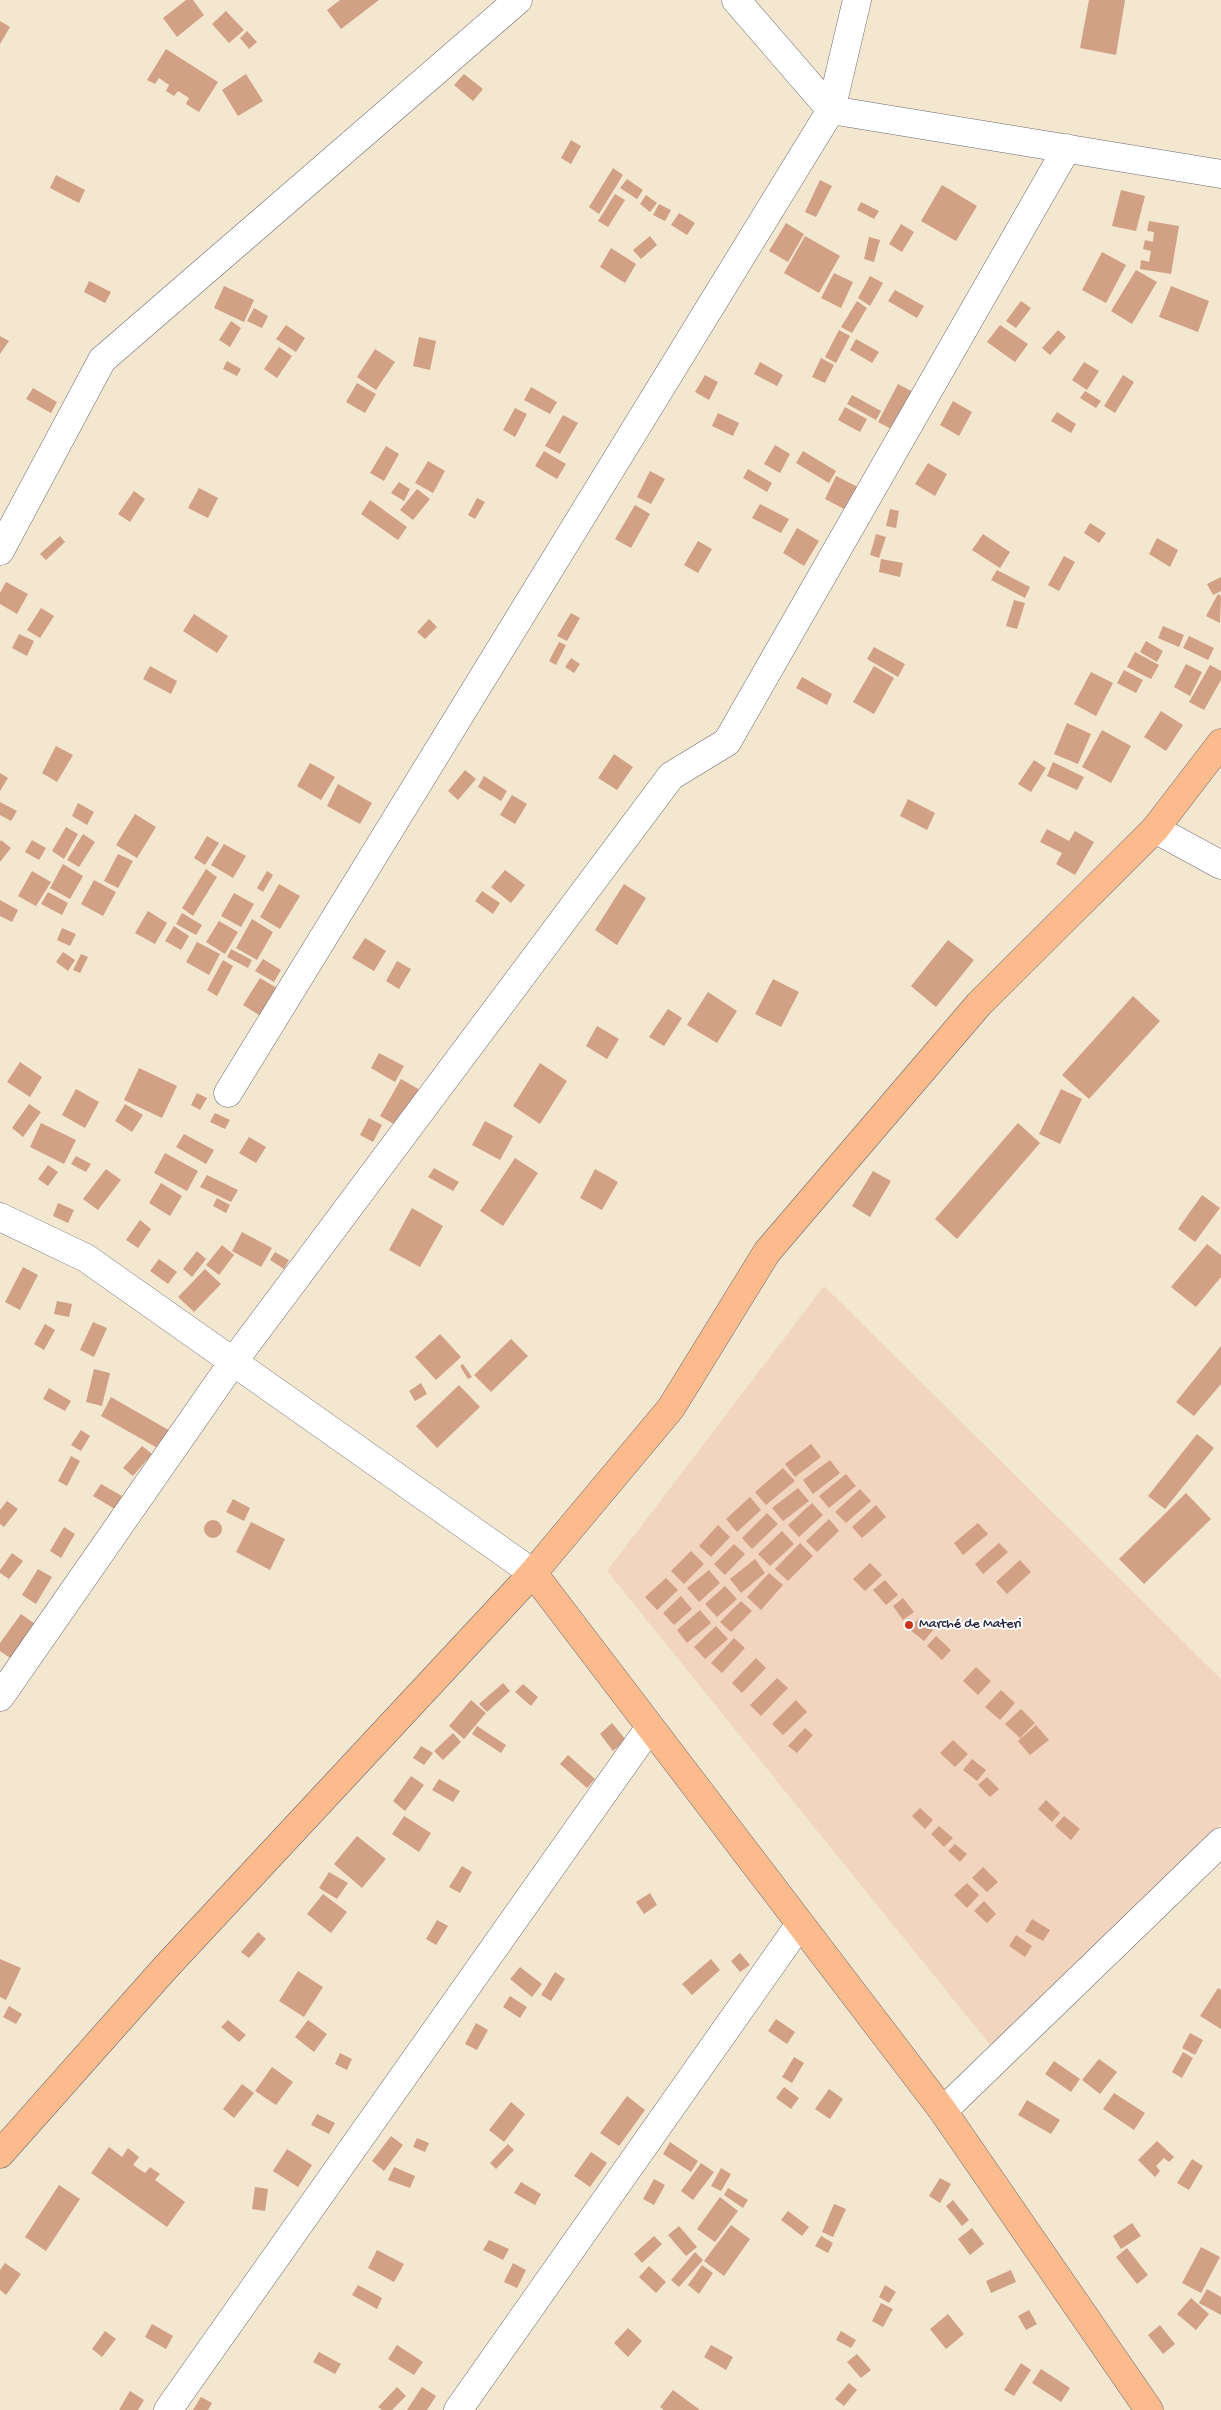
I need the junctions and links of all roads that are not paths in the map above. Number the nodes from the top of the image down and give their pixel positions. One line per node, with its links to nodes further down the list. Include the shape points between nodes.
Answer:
1 (518, 0): 7 (street, via 102,360)
2 (736, 0): 4 (street)
3 (857, 0): 4 (street)
4 (831, 110): 5 (street); 11 (street)
5 (1067, 148): 6 (street); 13 (street, via 727,742 670,776)
6 (1221, 174)
7 (0, 551)
8 (1221, 743): 9 (main road)
9 (1155, 828): 10 (street); 14 (main road, via 979,1004 767,1252 671,1408)
10 (1221, 865)
11 (228, 1093)
12 (0, 1217): 13 (street, via 86,1258)
13 (232, 1362): 14 (street); 15 (street)
14 (533, 1573): 16 (main road); 20 (main road, via 166,1967)
15 (0, 1697)
16 (650, 1727): 18 (main road); 21 (street)
17 (1221, 1842): 19 (street)
18 (800, 1924): 19 (main road); 22 (street)
19 (943, 2111): 23 (main road)
20 (0, 2154)
21 (168, 2410)
22 (458, 2410)
23 (1149, 2410)

